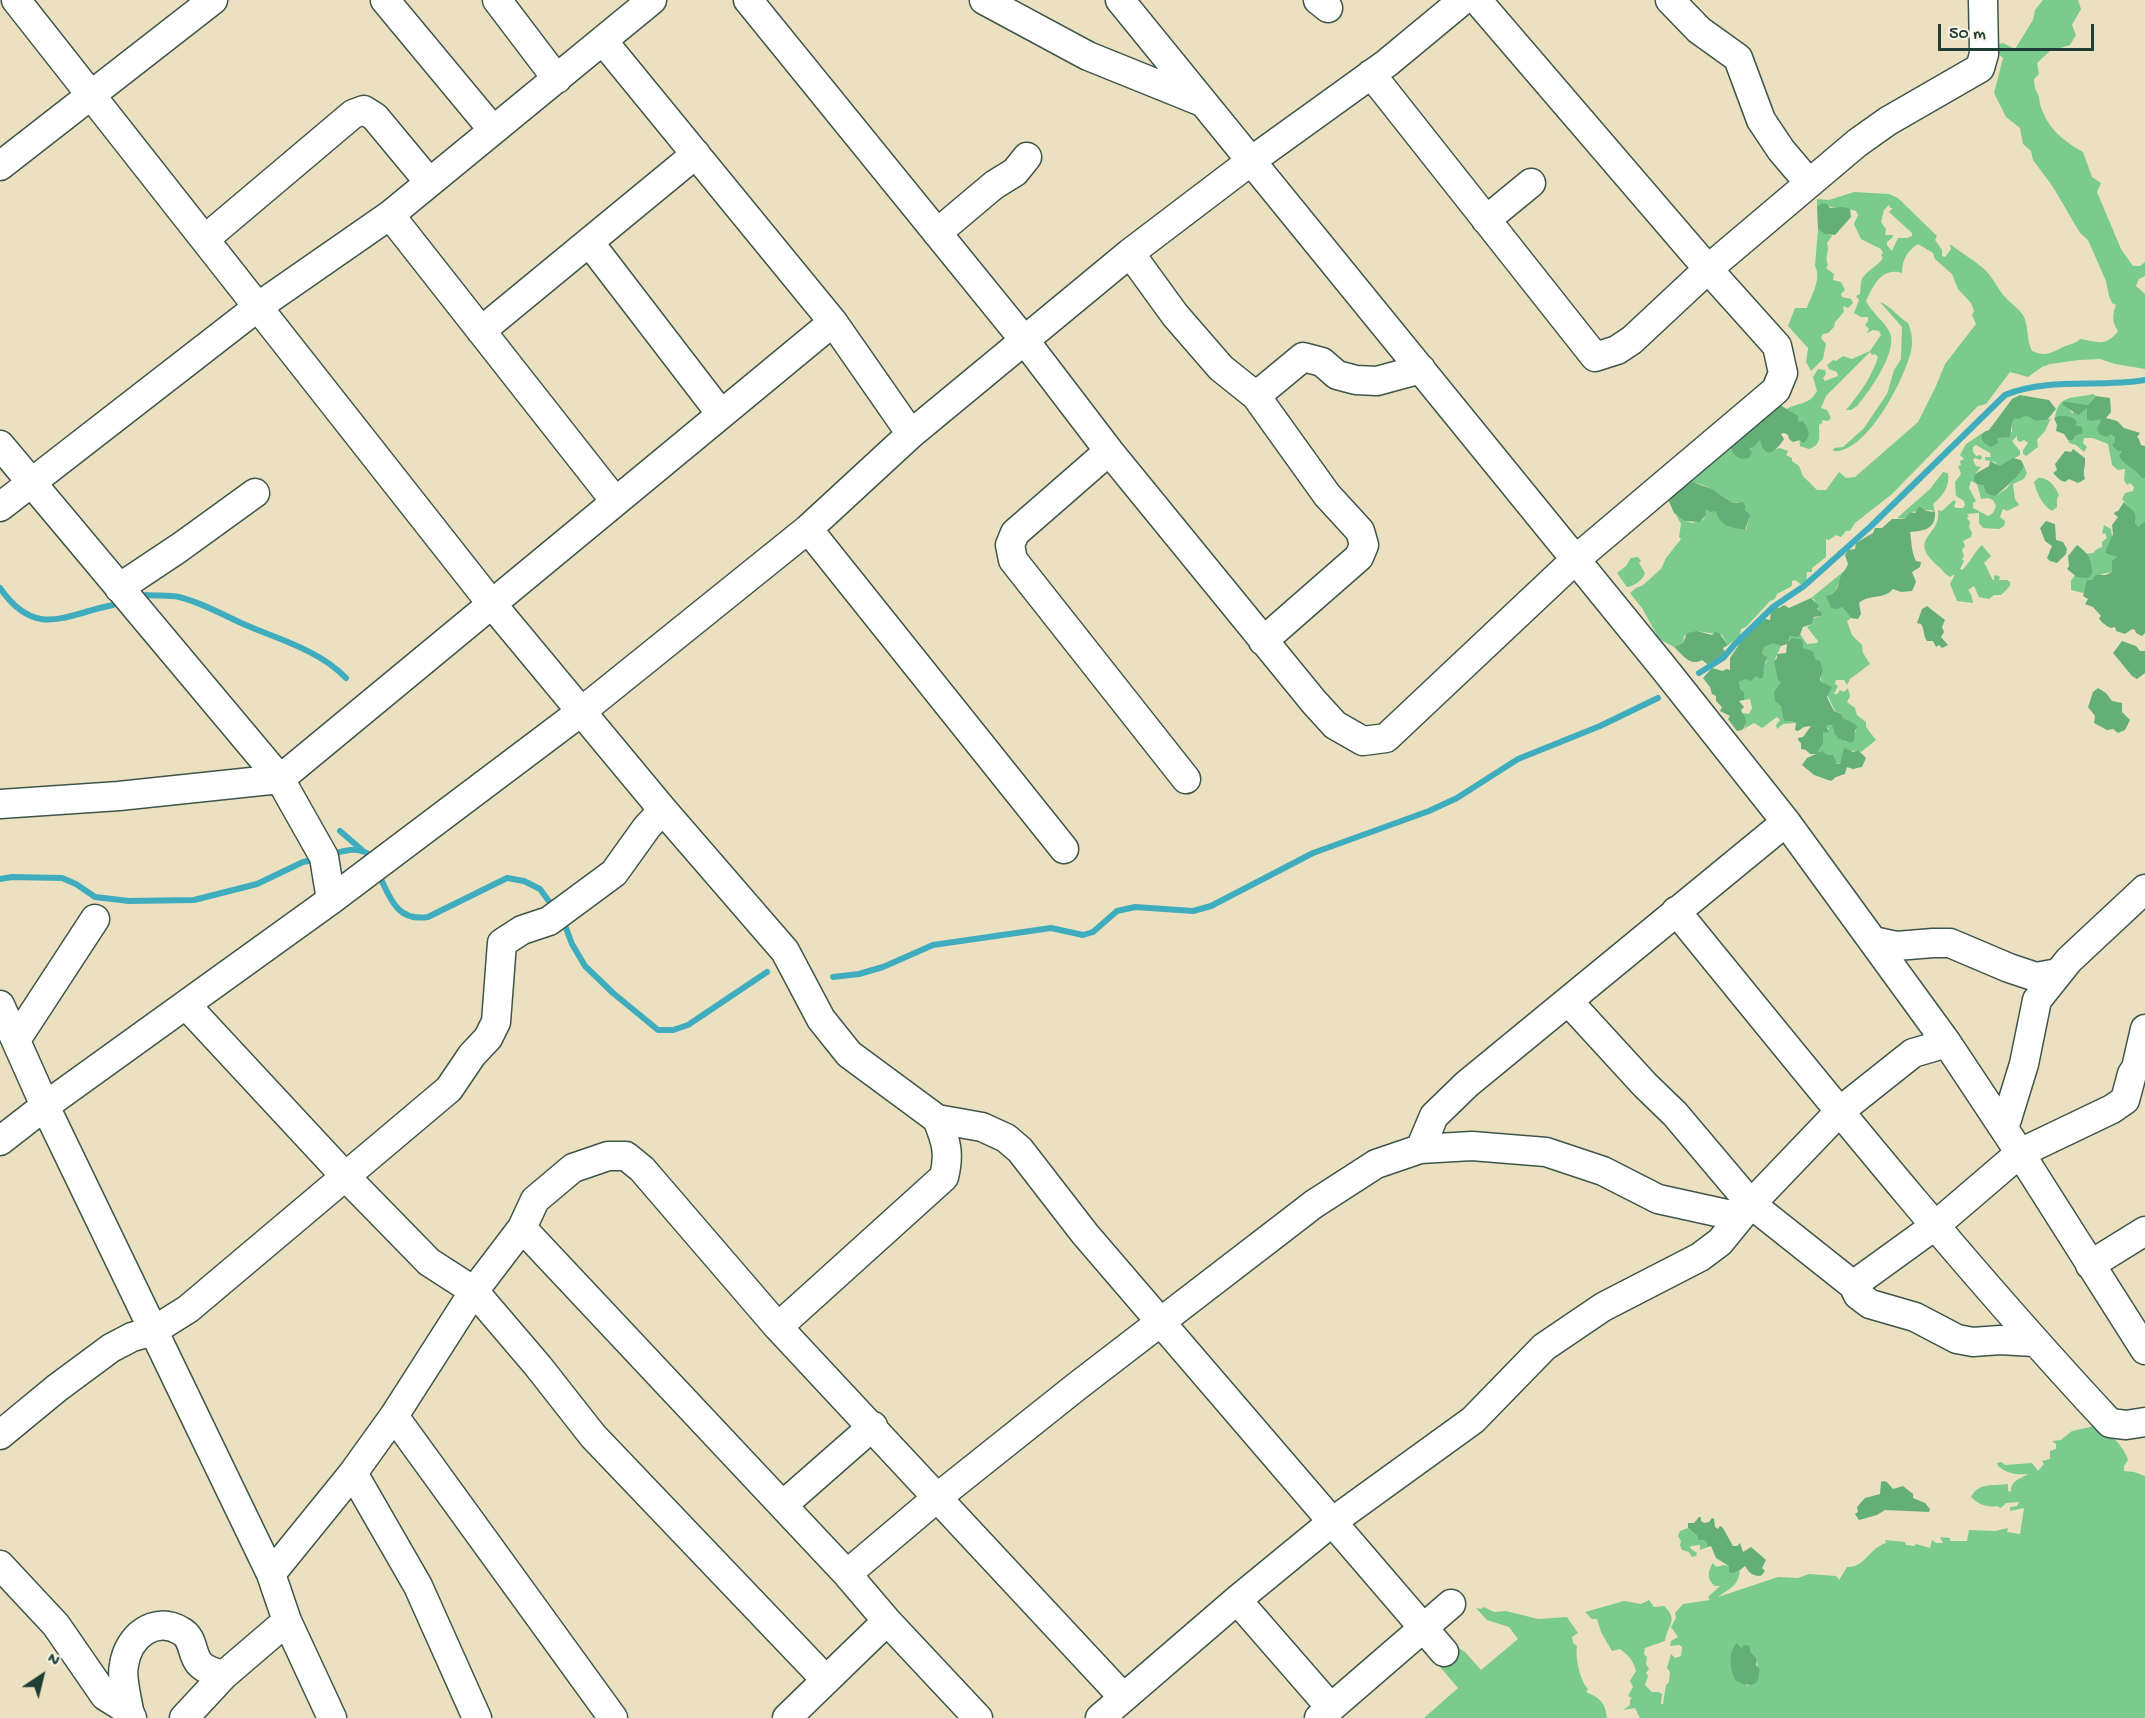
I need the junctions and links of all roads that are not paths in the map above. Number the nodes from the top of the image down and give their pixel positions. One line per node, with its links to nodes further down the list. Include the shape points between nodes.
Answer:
1 (16, 0): 16 (street)
2 (213, 0): 16 (street)
3 (385, 0): 18 (street)
4 (497, 0): 15 (street)
5 (652, 0): 13 (street)
6 (748, 0): 28 (street)
7 (984, 0): 17 (street, via 1088,56)
8 (1120, 0): 17 (street)
9 (1463, 0): 14 (street)
10 (1477, 0): 32 (street)
11 (1670, 0): 25 (street, via 1699,30 1738,58 1761,120)
12 (1983, 0): 25 (street, via 1984,54 1980,68 1888,121)
13 (603, 41): 15 (street); 19 (street)
14 (1371, 74): 21 (street); 27 (street)
15 (557, 79): 18 (street)
16 (92, 95): 22 (street); 29 (street)
17 (1203, 102): 21 (street)
18 (493, 130): 23 (street)
19 (696, 154): 30 (street); 34 (street)
20 (1027, 157): 28 (street, via 1014,172)
21 (1251, 161): 31 (street); 37 (street)
22 (0, 165)
23 (429, 182): 26 (street); 29 (street, via 375,117 364,110 353,114)
24 (1531, 183): 27 (street)
25 (1809, 183): 32 (street)
26 (390, 215): 33 (street); 35 (street)
27 (1486, 220): 32 (street, via 1595,357 1632,340)
28 (937, 233): 36 (street)
29 (205, 239): 33 (street)
30 (588, 242): 35 (street); 39 (street)
31 (1130, 253): 36 (street); 38 (street, via 1175,315 1221,368)
32 (1708, 270): 48 (street, via 1777,346 1783,373 1776,390)
33 (258, 306): 43 (street); 50 (street)
34 (833, 322): 39 (street); 40 (street)
35 (481, 331): 45 (street)
36 (1025, 341): 40 (street); 42 (street)
37 (1421, 369): 38 (street, via 1377,381 1356,380 1337,375 1322,362 1302,357); 48 (street)
38 (1256, 396): 51 (street, via 1328,495 1360,531 1364,545 1359,557)
39 (721, 414): 45 (street)
40 (911, 434): 47 (street)
41 (0, 445): 43 (street)
42 (1109, 451): 51 (street); 54 (street, via 1015,533 1010,545 1013,560)
43 (32, 483): 46 (street); 49 (street)
44 (255, 493): 49 (street, via 179,548)
45 (615, 501): 50 (street)
46 (0, 507)
47 (808, 529): 52 (street); 58 (street)
48 (1575, 560): 51 (street, via 1386,738 1363,741 1335,725); 57 (street)
49 (128, 599): 53 (street)
50 (491, 603): 52 (street); 53 (street)
51 (1263, 641)
52 (582, 711): 56 (street); 60 (street)
53 (280, 779): 55 (street); 60 (street, via 324,857)
54 (1186, 779)
55 (0, 804)
56 (663, 810): 73 (street, via 785,951 821,1019 849,1054); 78 (street, via 614,873 549,921 522,930 502,943 496,1022 488,1038 449,1089)
57 (1786, 822): 61 (street); 63 (street)
58 (1064, 849)
59 (2145, 889): 64 (street)
60 (331, 900): 67 (street)
61 (1676, 911): 65 (street); 72 (street)
62 (95, 919): 69 (street)
63 (1873, 941): 64 (street, via 1896,946 1950,943 2036,977); 70 (street)
64 (2058, 973): 74 (street, via 2037,1000 2026,1056)
65 (1568, 1001): 76 (street, via 1434,1116); 79 (street, via 1675,1114)
66 (0, 1005): 69 (street)
67 (187, 1006): 71 (street); 78 (street)
68 (2145, 1029): 77 (street, via 2125,1100)
69 (16, 1040): 71 (street)
70 (1947, 1043): 72 (street, via 1913,1053); 74 (street)
71 (45, 1106): 75 (street); 88 (street)
72 (1840, 1111): 79 (street); 80 (street)
73 (937, 1119): 86 (street, via 982,1127 1006,1138 1020,1150); 87 (street, via 947,1144 944,1177)
74 (2004, 1129): 77 (street)
75 (0, 1141)
76 (1420, 1149): 79 (street, via 1472,1146 1546,1152 1603,1171 1658,1199); 86 (street, via 1376,1164 1314,1204)
77 (2019, 1153): 80 (street); 83 (street)
78 (345, 1176): 85 (street, via 429,1262); 88 (street, via 188,1309)
79 (1745, 1211): 84 (street); 98 (street, via 1720,1242 1700,1257 1603,1307 1544,1347 1473,1420)
80 (1936, 1225): 84 (street); 89 (street)
81 (522, 1228): 85 (street); 87 (street, via 536,1200 573,1167 608,1156 626,1156 642,1169); 97 (street)
82 (2145, 1231): 83 (street)
83 (2090, 1265): 90 (street)
84 (1853, 1285): 89 (street, via 1870,1304 1915,1317 1957,1339)
85 (474, 1292): 91 (street); 109 (street, via 593,1436)
86 (1161, 1323): 96 (street); 98 (street)
87 (778, 1327): 93 (street)
88 (153, 1331): 94 (street, via 111,1348); 100 (street)
89 (2034, 1342): 92 (street, via 2110,1423)
90 (2145, 1350)
91 (394, 1416): 95 (street); 116 (street)
92 (2145, 1422)
93 (873, 1426): 96 (street); 97 (street)
94 (0, 1435)
95 (353, 1473): 100 (street); 115 (street, via 418,1586)
96 (938, 1497): 101 (street); 110 (street)
97 (783, 1505): 101 (street)
98 (1332, 1522): 102 (street); 106 (street)
99 (0, 1565): 112 (street, via 56,1625 105,1696)
100 (271, 1574): 104 (street)
101 (847, 1574): 105 (street)
102 (1237, 1600): 110 (street); 111 (street)
103 (1450, 1604): 106 (street)
104 (288, 1621): 108 (street); 114 (street)
105 (887, 1621): 109 (street); 118 (street)
106 (1424, 1628): 107 (street); 111 (street)
107 (1443, 1652)
108 (224, 1675): 112 (street, via 198,1662 192,1643 183,1632 168,1626 151,1628 137,1635 123,1666); 113 (street)
109 (826, 1680): 117 (street)
110 (1123, 1697): 119 (street)
111 (1325, 1713)
112 (130, 1714)
113 (184, 1718)
114 (332, 1718)
115 (477, 1718)
116 (614, 1718)
117 (787, 1718)
118 (978, 1718)
119 (1100, 1718)

